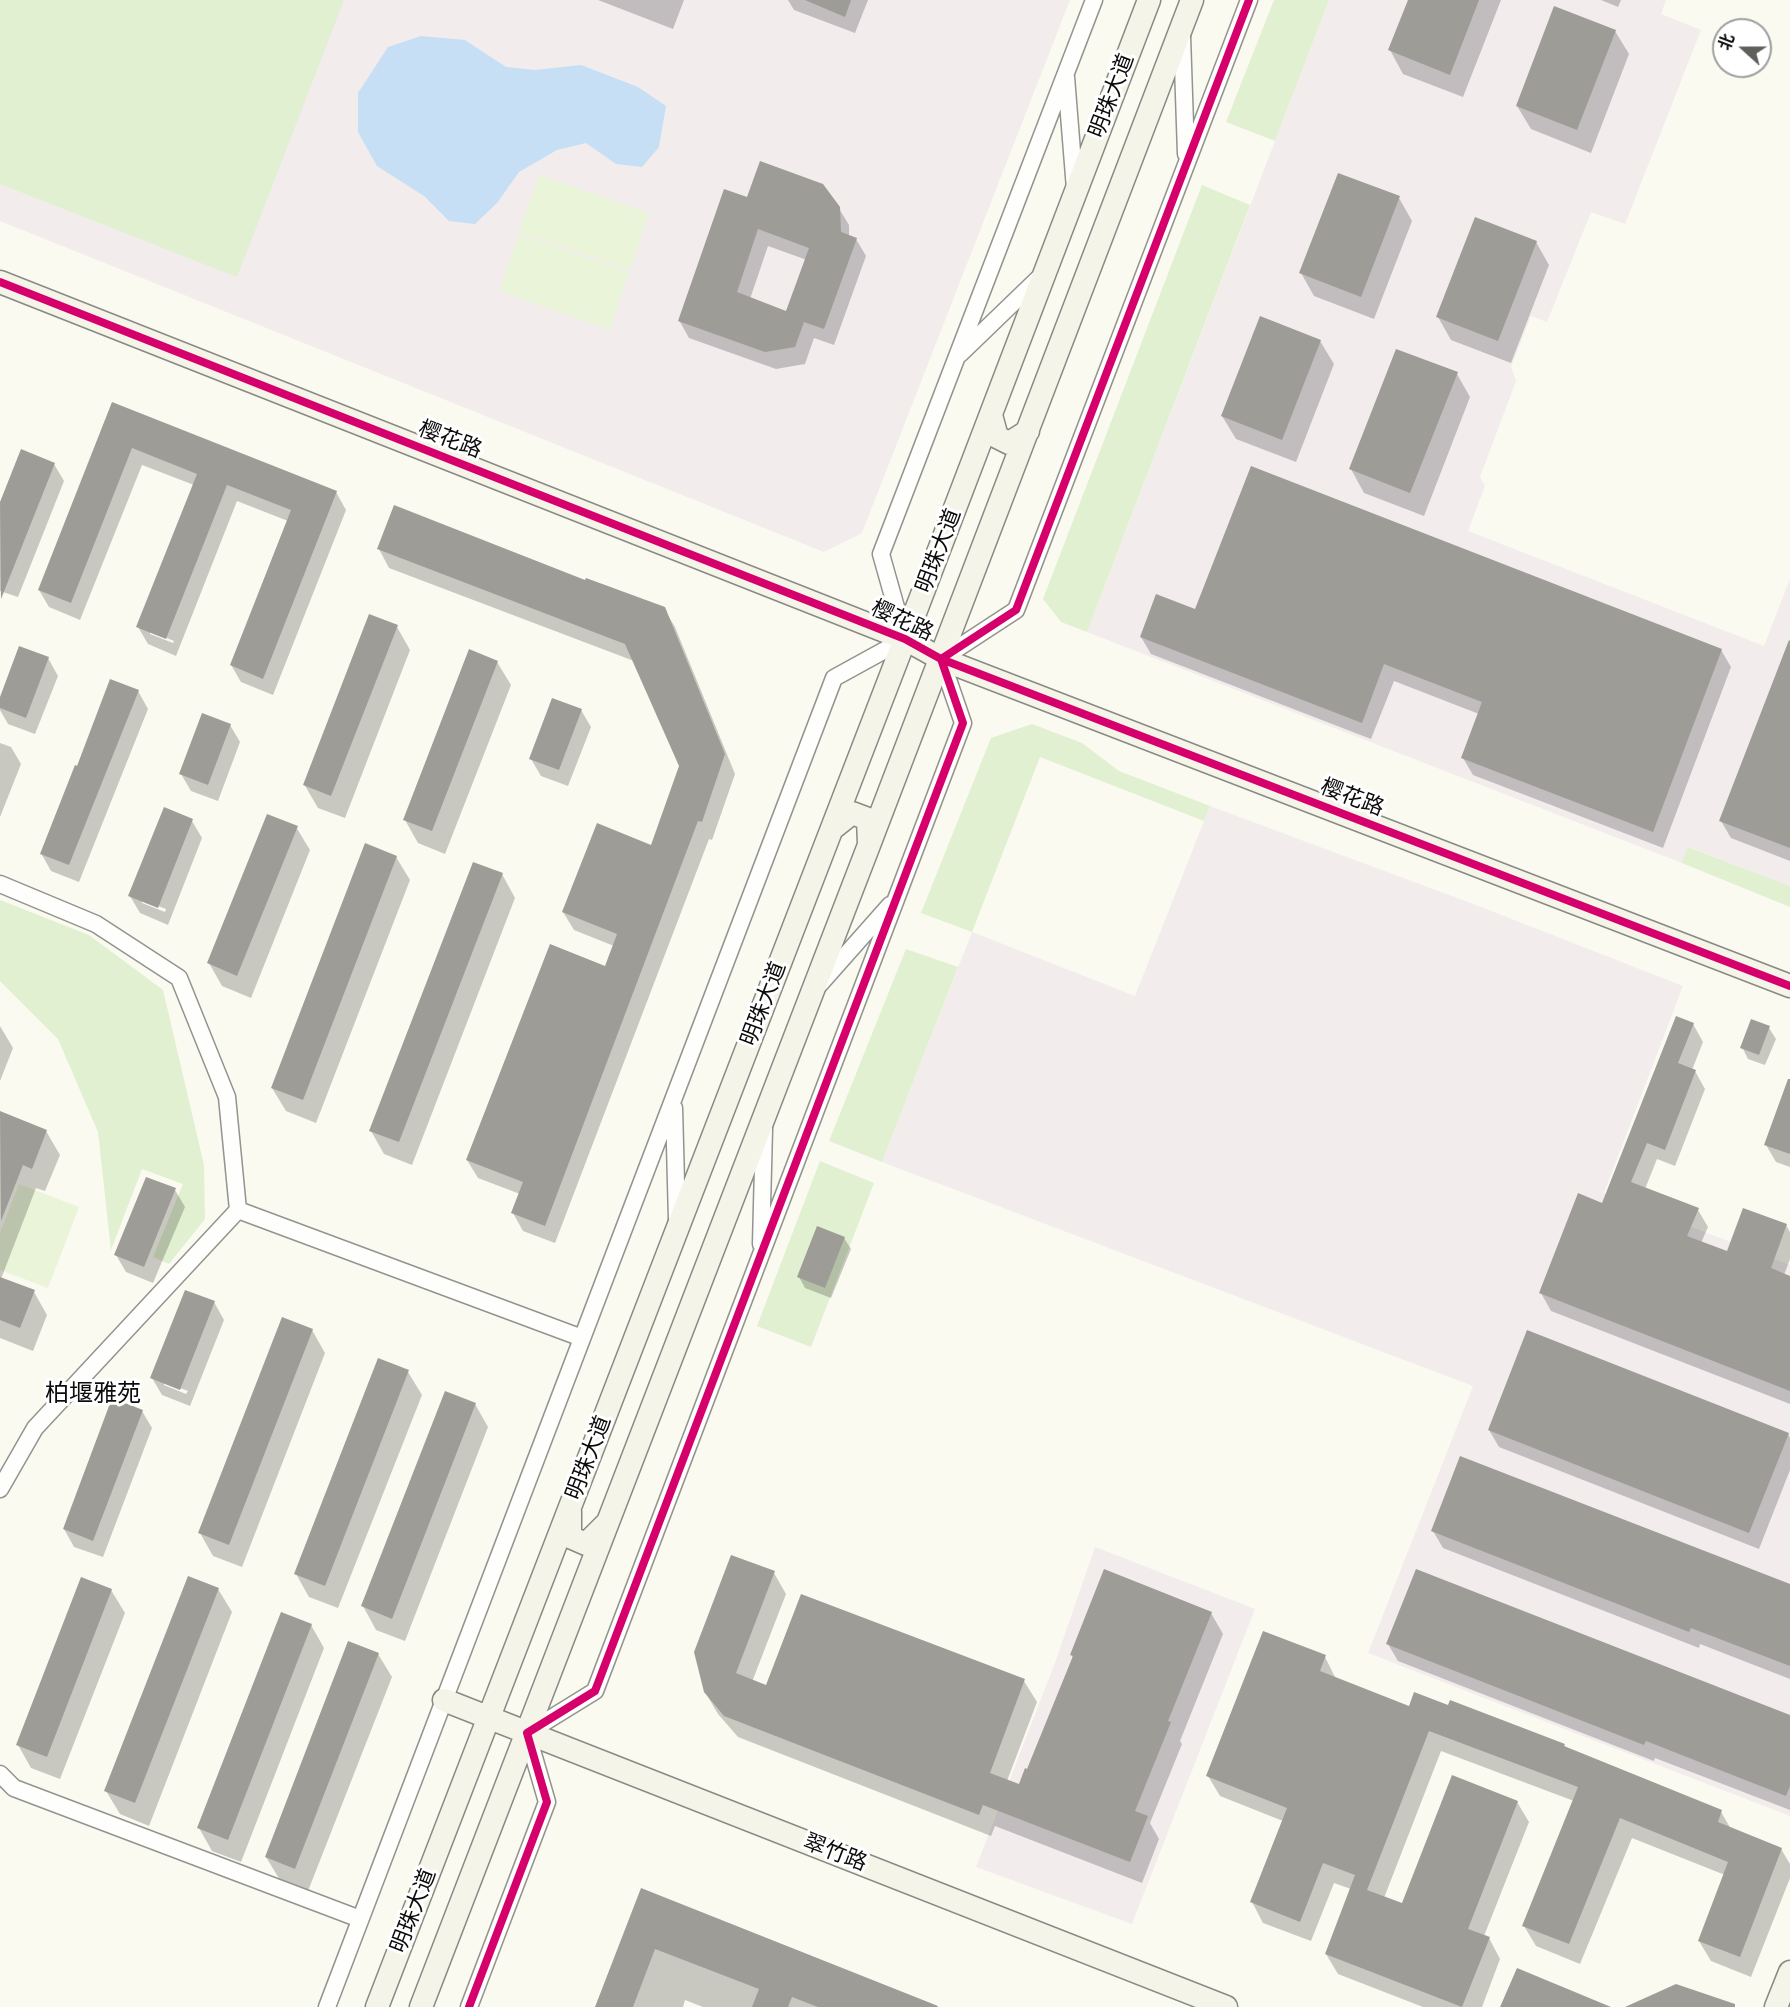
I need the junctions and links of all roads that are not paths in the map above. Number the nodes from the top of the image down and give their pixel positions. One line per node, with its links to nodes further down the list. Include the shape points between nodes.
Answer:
1 (1094, 0): 6 (street)
2 (1149, 0): 8 (main road, 明珠大道)
3 (1192, 0): 5 (main road, 明珠大道)
4 (1249, 0): 7 (street)
5 (1181, 28): 7 (street); 13 (main road, 明珠大道)
6 (1066, 73): 8 (street); 11 (street)
7 (1186, 164): 15 (street, via 1016,610)
8 (1075, 193): 9 (main road, 明珠大道)
9 (1046, 271): 11 (street); 12 (main road, 明珠大道)
10 (0, 282): 14 (main road, 樱花路)
11 (957, 358): 14 (street, via 881,554)
12 (991, 415): 13 (main road, via 997,437 1009,443); 14 (main road, 明珠大道)
13 (1028, 431): 15 (main road, 明珠大道)
14 (906, 639): 15 (main road, 樱花路); 16 (main road, 明珠大道); 22 (street, via 834,678)
15 (941, 659): 17 (main road, 明珠大道); 19 (street, via 963,723); 20 (main road, 樱花路)
16 (832, 829): 17 (main road, via 852,813 868,819); 25 (main road, 明珠大道)
17 (869, 845): 21 (main road, 明珠大道)
18 (0, 884): 24 (street, via 96,924 179,978 227,1096)
19 (897, 897): 21 (street); 26 (street)
20 (1790, 986)
21 (813, 991): 23 (main road, 明珠大道)
22 (674, 1098): 25 (street); 27 (street)
23 (765, 1116): 26 (street); 30 (main road, 明珠大道)
24 (238, 1210): 27 (street); 28 (street, via 35,1428)
25 (678, 1229): 29 (main road, 明珠大道)
26 (761, 1257): 33 (street, via 595,1691)
27 (582, 1338): 31 (street)
28 (0, 1489)
29 (570, 1508): 30 (main road, via 570,1537 586,1544); 32 (main road, 明珠大道)
30 (608, 1522): 33 (main road, 明珠大道)
31 (444, 1700): 32 (main road, 翠竹路); 35 (street)
32 (489, 1718): 33 (main road, 翠竹路); 39 (main road, 明珠大道)
33 (527, 1733): 37 (street, via 547,1802); 40 (main road, 明珠大道); 43 (main road, 翠竹路)
34 (0, 1774): 35 (street, via 14,1788)
35 (360, 1919): 38 (street)
36 (1790, 1972): 44 (main road)
37 (478, 1981): 41 (street); 42 (street)
38 (327, 2007)
39 (377, 2007)
40 (421, 2007)
41 (455, 2007)
42 (469, 2007)
43 (1226, 2007)
44 (1776, 2007)

